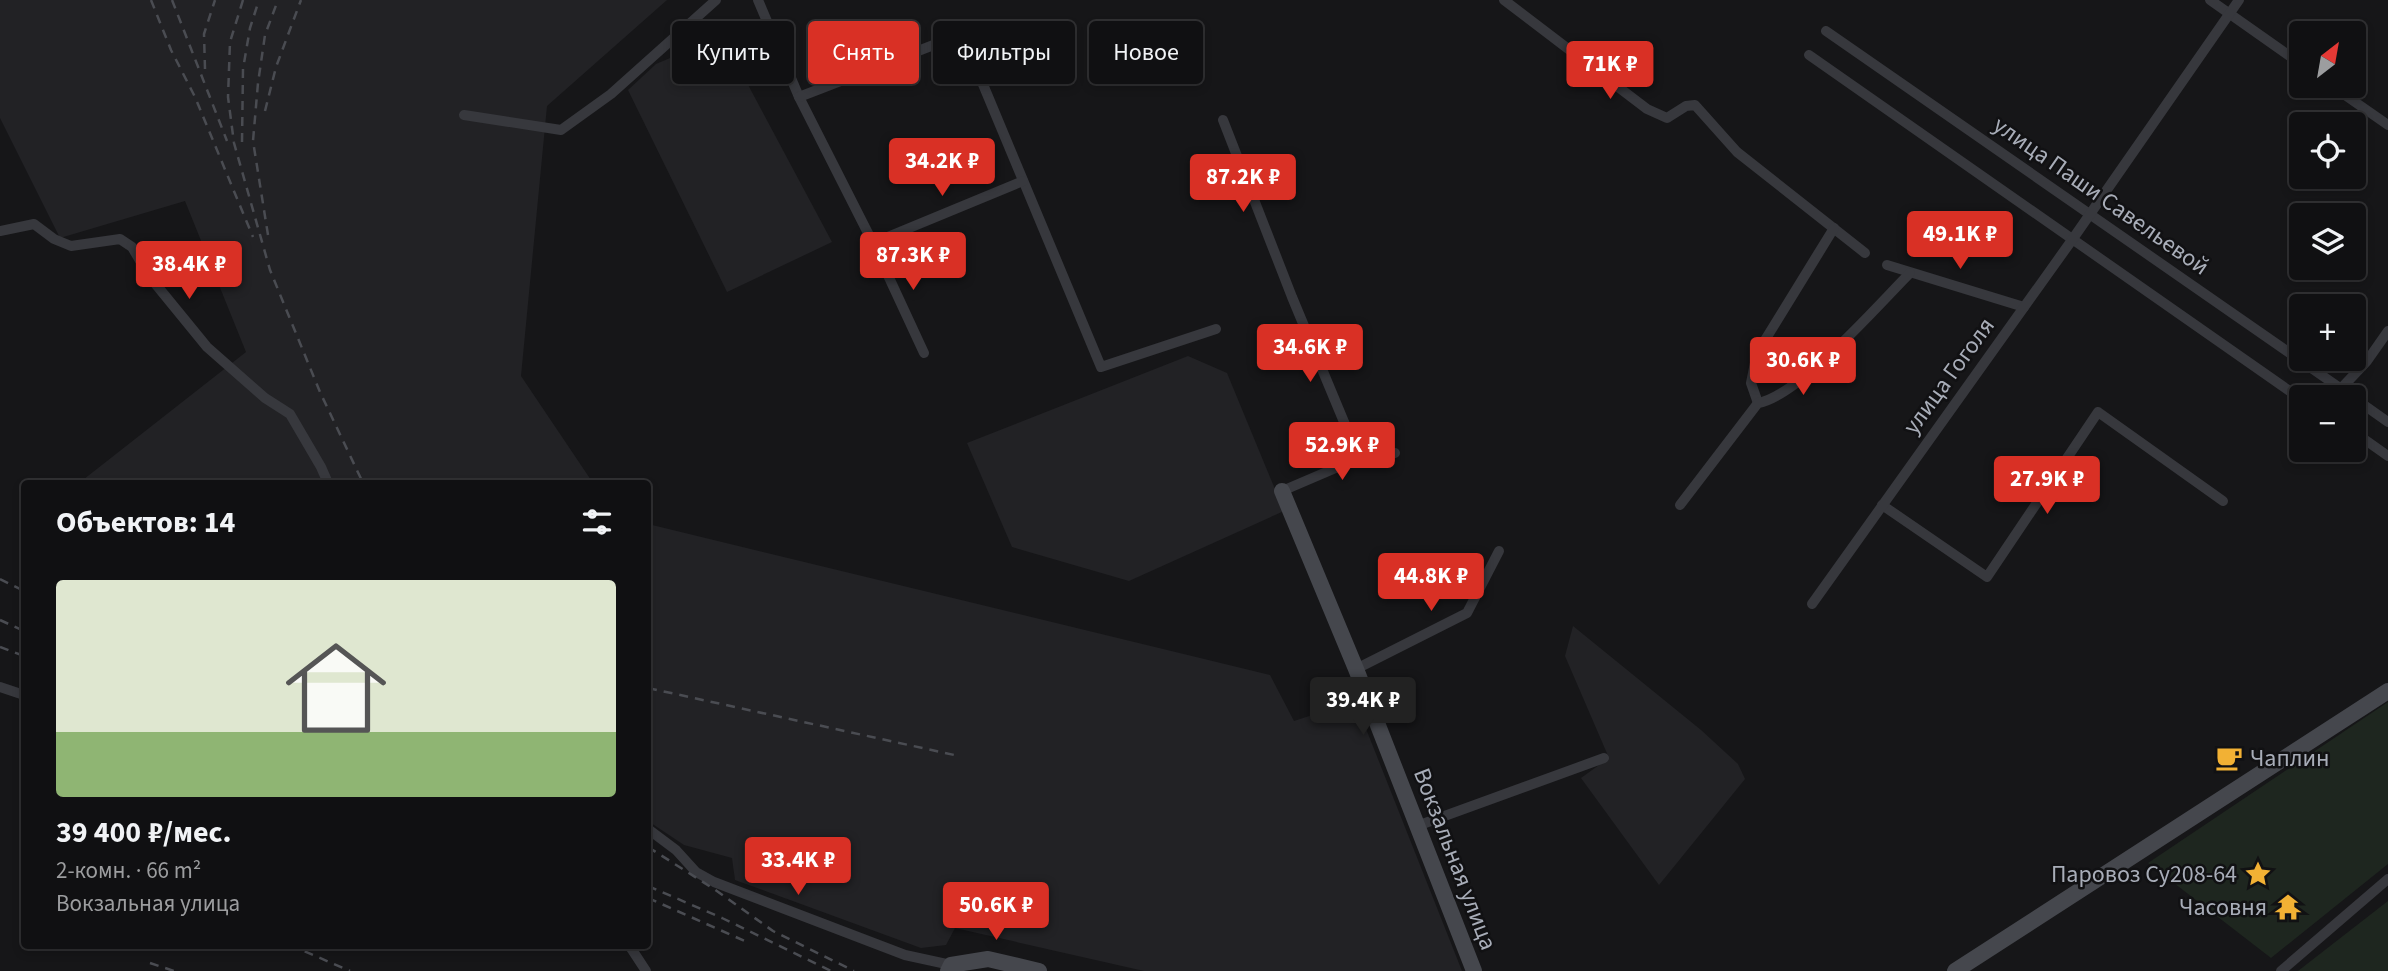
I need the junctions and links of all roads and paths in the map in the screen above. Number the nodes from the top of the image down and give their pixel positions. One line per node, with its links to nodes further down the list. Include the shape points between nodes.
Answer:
1 (716, 0): 12 (street, via 611,94 561,130)
2 (758, 0): 10 (street)
3 (1504, 0): 17 (street, via 1647,109 1667,118 1695,105 1737,152)
4 (2210, 0): 6 (street)
5 (2239, 0): 6 (street, улица Гоголя)
6 (2230, 13): 9 (street); 16 (street, улица Гоголя)
7 (1826, 31): 16 (street, улица Паши Савельевой)
8 (1809, 55): 19 (street)
9 (2289, 55)
10 (799, 97): 15 (street, via 962,34); 20 (street)
11 (2349, 98): 14 (street)
12 (464, 115)
13 (1223, 120): 37 (street)
14 (2388, 125)
15 (1023, 181): 20 (street); 25 (street, via 1101,367)
16 (2090, 214): 19 (street, улица Гоголя); 28 (street, улица Паши Савельевой)
17 (1834, 228): 21 (street); 31 (street, via 1757,353 1751,383)
18 (0, 232): 38 (street, via 34,223 71,246 120,239 132,247 149,276 207,346 290,414)
19 (2072, 240): 24 (street, улица Гоголя); 30 (street)
20 (873, 243): 27 (street)
21 (1865, 253)
22 (1887, 265): 23 (street)
23 (1910, 273): 24 (street); 31 (street, via 1816,368 1771,401)
24 (2024, 307): 42 (street, улица Гоголя)
25 (1216, 329)
26 (2388, 331): 29 (street)
27 (924, 354)
28 (2326, 385)
29 (2344, 385)
30 (2289, 391)
31 (1758, 403): 41 (street)
32 (2366, 407): 33 (street, улица Паши Савельевой)
33 (2388, 422)
34 (2366, 440): 36 (street)
35 (1395, 453): 37 (street)
36 (2388, 456)
37 (1359, 458): 39 (street)
38 (327, 480)
39 (1282, 491): 45 (street, Вокзальная улица)
40 (2222, 501): 42 (street, via 2098,412 1987,577)
41 (1680, 505)
42 (1882, 505): 44 (street, улица Гоголя)
43 (1499, 551): 45 (street, via 1467,613)
44 (1812, 604)
45 (1356, 669): 50 (street, Вокзальная улица)
46 (0, 687): 48 (street)
47 (2388, 691): 58 (street)
48 (21, 694)
49 (1604, 758): 50 (street)
50 (1417, 826): 57 (street, Вокзальная улица)
51 (651, 831): 54 (street, via 696,872 714,882)
52 (2388, 879): 59 (street)
53 (632, 949): 55 (street)
54 (949, 968): 56 (street, via 988,959)
55 (646, 971)
56 (1039, 971)
57 (1474, 971)
58 (1955, 971)
59 (2281, 971)

